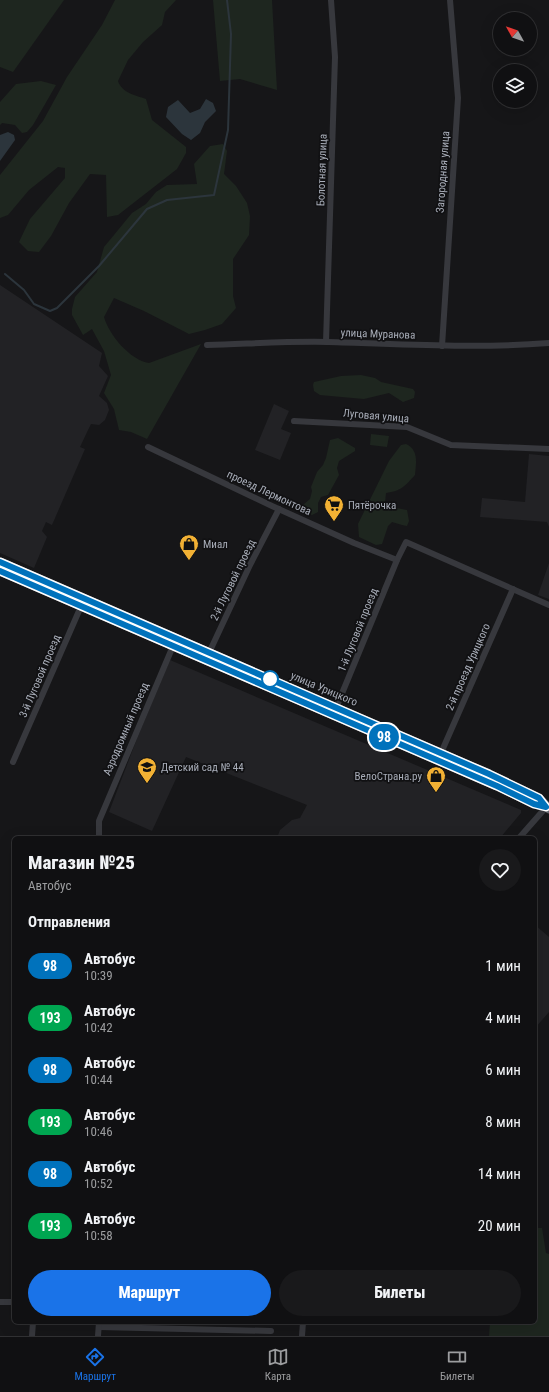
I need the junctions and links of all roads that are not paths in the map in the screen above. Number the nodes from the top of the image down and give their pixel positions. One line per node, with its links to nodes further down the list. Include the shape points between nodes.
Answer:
1 (331, 0): 3 (street, Болотная улица, via 336,57)
2 (450, 0): 6 (street, Загородная улица, via 458,98)
3 (326, 342): 5 (street, улица Муранова); 6 (street, улица Муранова)
4 (549, 343): 6 (street, улица Муранова)
5 (207, 345)
6 (442, 346)
7 (294, 421): 9 (street, Луговая улица, via 407,427 451,445)
8 (148, 447): 10 (street, проезд Лермонтова)
9 (549, 449)
10 (279, 509): 11 (street, проезд Лермонтова); 18 (street, 2-й Луговой проезд)
11 (397, 560): 14 (street, via 406,542); 19 (street, 1-й Луговой проезд)
12 (0, 562): 15 (highway, улица Урицкого)
13 (0, 571): 15 (highway, улица Урицкого)
14 (513, 589): 16 (street); 20 (street, 2-й проезд Урицкого)
15 (83, 602): 17 (highway, улица Урицкого); 18 (highway, улица Урицкого); 21 (street, 3-й Луговой проезд)
16 (549, 605)
17 (173, 646): 18 (highway, улица Урицкого); 23 (street, Аэродромный проезд, via 99,821)
18 (207, 656): 19 (highway, улица Урицкого); 22 (highway, улица Урицкого, via 534,804)
19 (336, 708): 20 (highway, улица Урицкого)
20 (441, 753): 22 (highway, улица Урицкого, via 539,798)
21 (13, 762)
22 (548, 807): 24 (street)
23 (99, 836)
24 (521, 836)
25 (0, 1302): 26 (street)
26 (12, 1302)
27 (33, 1324): 31 (street)
28 (302, 1324): 33 (street)
29 (99, 1325): 30 (street); 32 (street)
30 (271, 1331)
31 (32, 1336)
32 (98, 1336)
33 (302, 1336)

